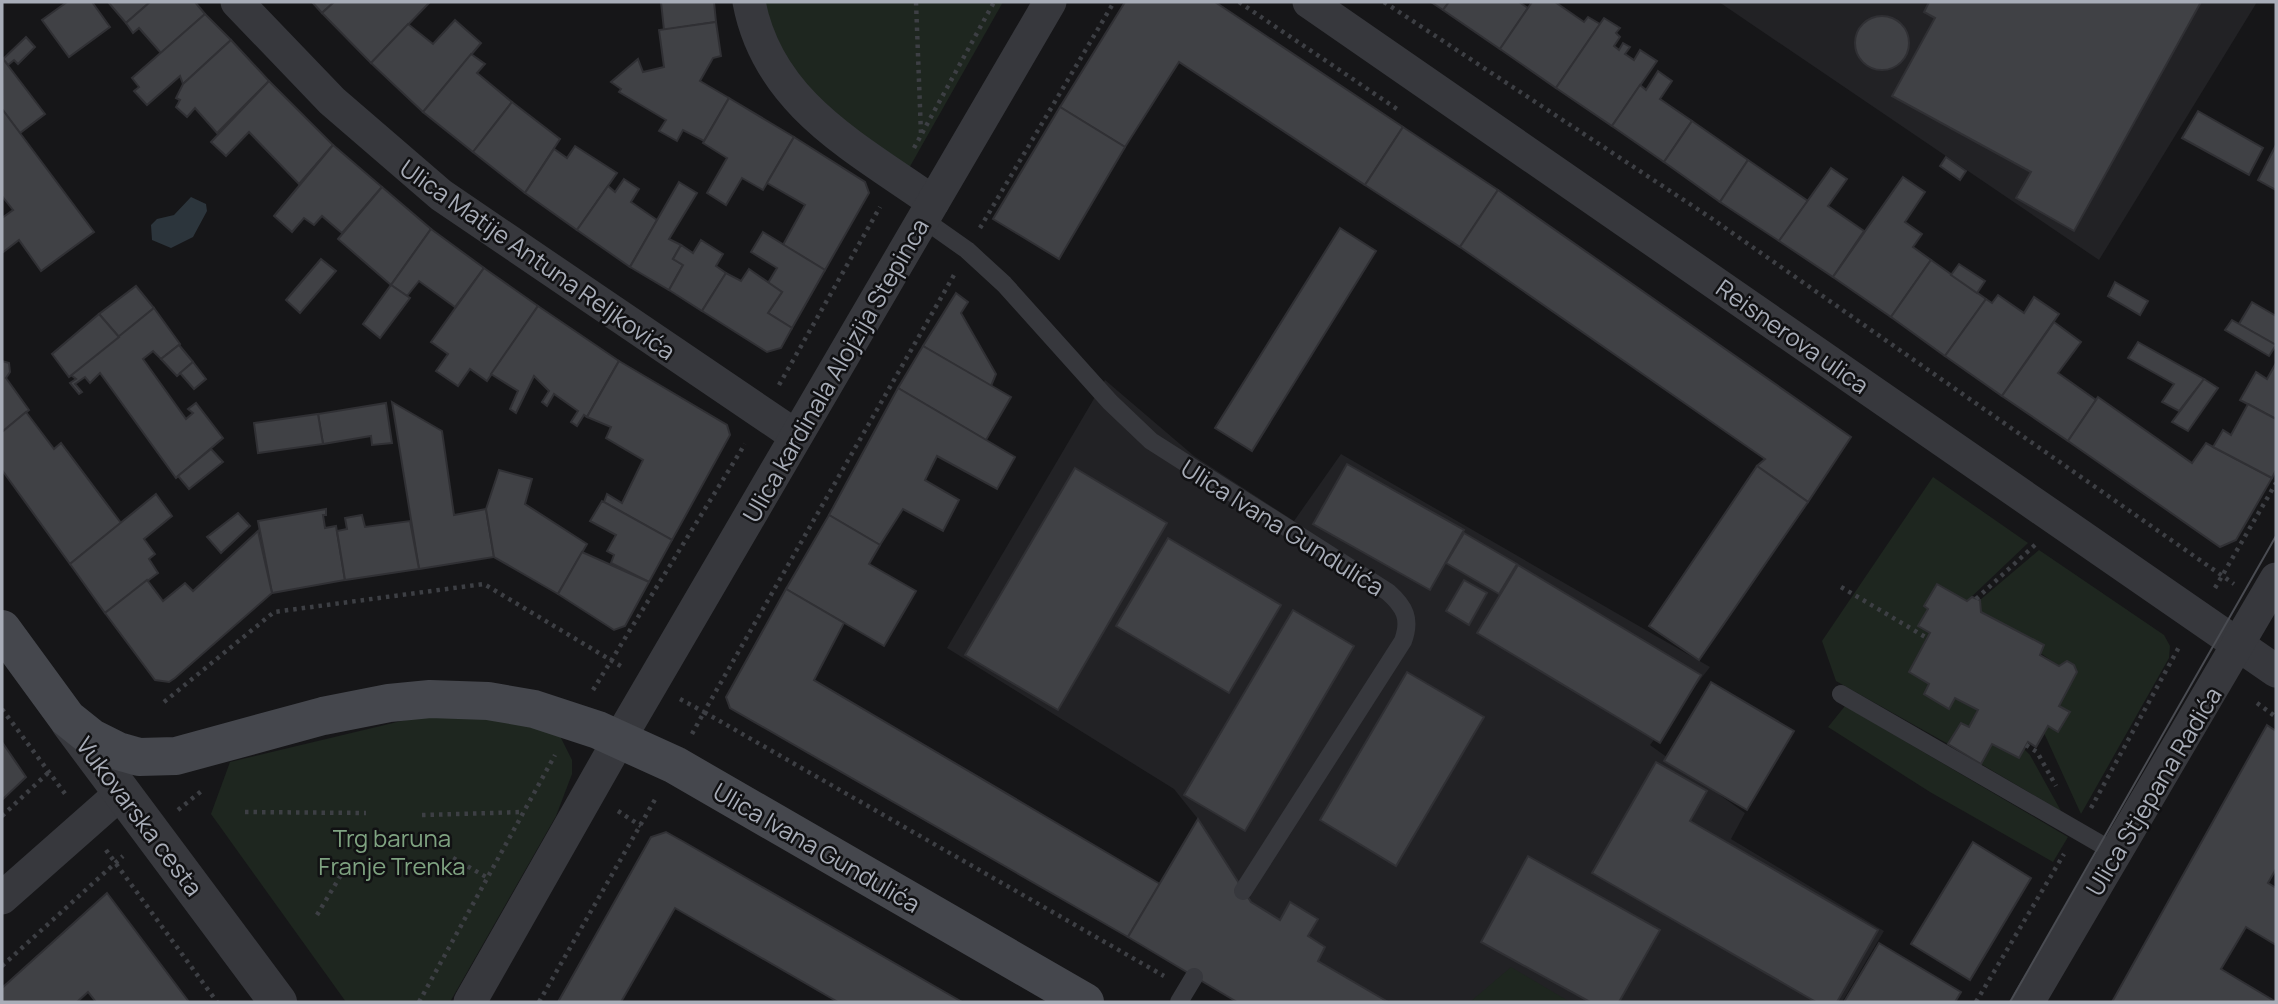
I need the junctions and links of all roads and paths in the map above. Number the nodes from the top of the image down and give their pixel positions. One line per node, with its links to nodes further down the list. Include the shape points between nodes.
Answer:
1 (237, 2): 13 (street, Ulica Matije Antuna Reljkovića, via 332,100 441,195)
2 (749, 2): 10 (street, via 771,66 788,91 807,111)
3 (916, 2): 9 (path)
4 (994, 2): 9 (path)
5 (1050, 2): 11 (street, Ulica kardinala Alojzija Stepinca)
6 (1115, 2): 12 (path)
7 (1309, 2): 21 (street, Reisnerova ulica)
8 (1384, 2): 17 (path, via 1711,218)
9 (921, 136): 10 (path)
10 (897, 177): 11 (street); 13 (path)
11 (928, 211): 12 (lane, Ulica Ivana Gundulića); 14 (street, Ulica kardinala Alojzija Stepinca)
12 (967, 250): 27 (path, via 704,712); 50 (lane, Ulica Ivana Gundulića, via 1151,441 1402,604 1408,619 1403,641)
13 (763, 416): 14 (street, Ulica Matije Antuna Reljkovića); 25 (path)
14 (796, 436): 27 (street, Ulica kardinala Alojzija Stepinca)
15 (2276, 483): 17 (path)
16 (2037, 544): 20 (path)
17 (2222, 576): 19 (path); 21 (path)
18 (1841, 587): 23 (path)
19 (2270, 590): 24 (street, Ulica Stjepana Radića)
20 (1976, 599)
21 (2197, 616): 24 (street, Reisnerova ulica); 43 (path)
22 (2, 629): 31 (main road, Vukovarska cesta)
23 (1927, 638)
24 (2238, 646): 26 (street, Reisnerova ulica); 45 (street, Ulica Stjepana Radića)
25 (611, 661): 27 (path); 29 (path, via 484,584 274,612); 32 (path)
26 (2276, 671)
27 (652, 683): 33 (street, Ulica kardinala Alojzija Stepinca)
28 (1840, 694): 43 (lane)
29 (164, 702)
30 (2, 709): 34 (path)
31 (67, 718): 32 (main road, Ulica Ivana Gundulića, via 118,751 156,758 323,716 430,699 488,701); 36 (street, Vukovarska cesta)
32 (573, 721): 33 (main road, Ulica Ivana Gundulića); 38 (path)
33 (620, 738): 58 (street); 59 (main road, Ulica Ivana Gundulića, via 675,765)
34 (49, 772): 41 (path); 42 (path)
35 (210, 784): 44 (path)
36 (122, 792): 42 (street); 44 (street, Vukovarska cesta)
37 (245, 812): 39 (path)
38 (523, 812): 40 (path); 49 (path)
39 (366, 813)
40 (422, 815)
41 (2, 816)
42 (86, 822): 48 (path); 51 (street)
43 (2077, 831): 45 (lane); 61 (path)
44 (151, 832): 48 (path); 56 (street, Vukovarska cesta)
45 (2116, 853): 62 (street, Ulica Stjepana Radića)
46 (453, 858): 49 (path)
47 (350, 860): 52 (path)
48 (116, 863): 53 (path); 55 (path)
49 (488, 878): 57 (path)
50 (1243, 891)
51 (2, 898)
52 (317, 915)
53 (2, 965)
54 (1194, 977): 60 (lane)
55 (217, 1002)
56 (278, 1002)
57 (419, 1002)
58 (470, 1002)
59 (1085, 1002)
60 (1180, 1002)
61 (1976, 1002)
62 (2028, 1002)

